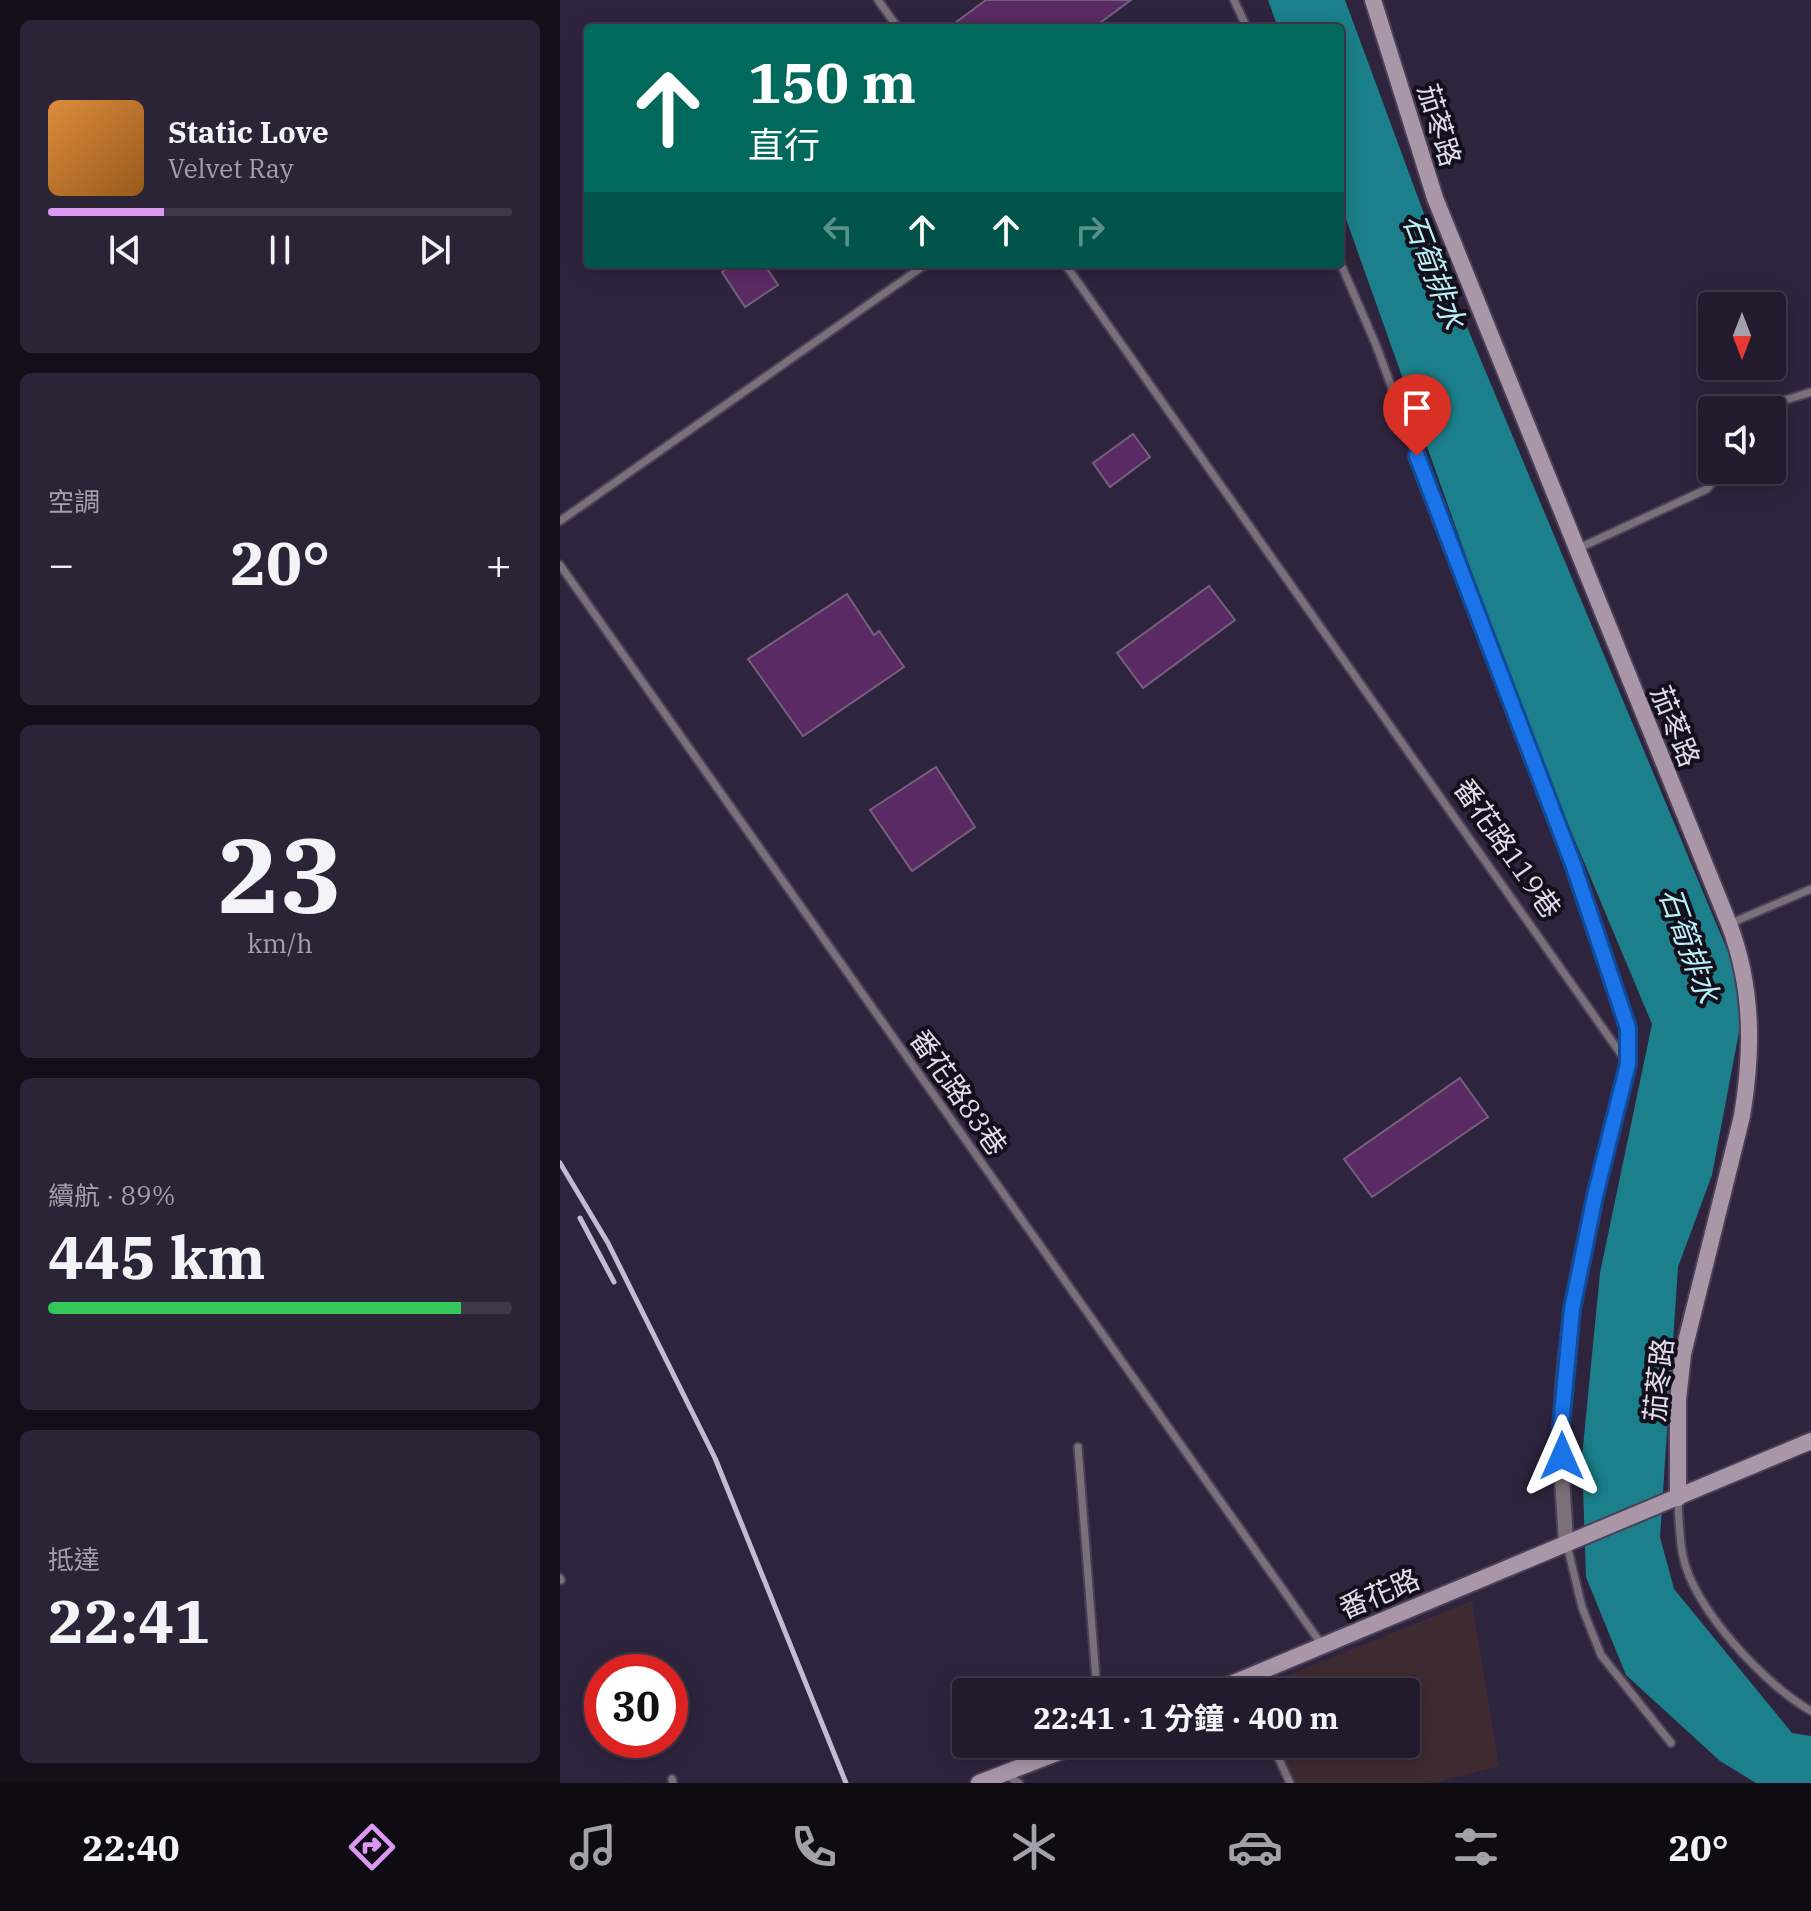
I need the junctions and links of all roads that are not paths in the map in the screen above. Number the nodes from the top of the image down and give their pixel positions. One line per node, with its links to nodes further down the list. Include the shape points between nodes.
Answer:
1 (878, 0): 4 (lane)
2 (1234, 0): 5 (lane)
3 (1373, 0): 13 (street, 茄苳路, via 1435,198)
4 (895, 24)
5 (1245, 24)
6 (920, 268): 12 (lane)
7 (1068, 268): 17 (lane, 番花路119巷)
8 (1343, 268): 17 (lane, via 1573,864 1628,1028)
9 (1811, 392): 10 (lane)
10 (1786, 400)
11 (1711, 484): 13 (lane)
12 (560, 521)
13 (1577, 549): 16 (street, 茄苳路)
14 (560, 565): 22 (lane, 番花路83巷)
15 (1811, 889): 16 (lane)
16 (1729, 924): 20 (street, 茄苳路, via 1748,997 1748,1076 1683,1354)
17 (1628, 1064): 21 (street, via 1572,1309 1561,1426)
18 (1811, 1441): 20 (street)
19 (1078, 1447): 23 (lane)
20 (1678, 1498): 21 (street, 番花路); 25 (lane, via 1683,1557 1696,1589 1726,1635 1787,1698)
21 (1566, 1543): 22 (street, 番花路); 26 (lane, via 1601,1655)
22 (1322, 1645): 24 (street, 番花路)
23 (1096, 1678)
24 (1260, 1678)
25 (1811, 1711)
26 (1671, 1743)
27 (1043, 1758): 29 (street)
28 (1278, 1758): 32 (lane)
29 (1004, 1773): 30 (street); 31 (lane)
30 (979, 1783)
31 (1019, 1783)
32 (1290, 1783)

